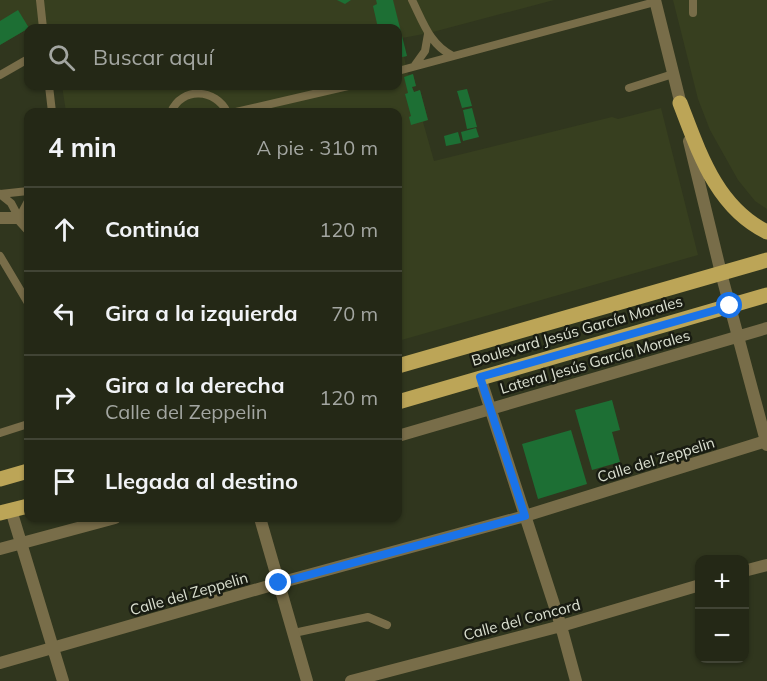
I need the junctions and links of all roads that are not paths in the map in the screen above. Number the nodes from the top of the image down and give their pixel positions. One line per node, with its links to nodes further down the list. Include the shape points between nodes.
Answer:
1 (40, 0): 6 (lane)
2 (412, 0): 7 (lane)
3 (693, 0): 5 (lane)
4 (655, 1): 8 (lane); 12 (street)
5 (693, 13)
6 (43, 24)
7 (429, 33): 8 (lane, via 438,47); 10 (lane, via 425,51)
8 (453, 56): 10 (lane)
9 (24, 61): 13 (lane)
10 (415, 66): 11 (lane)
11 (402, 70)
12 (673, 74): 14 (lane); 17 (street)
13 (0, 75)
14 (629, 88)
15 (49, 90): 18 (lane)
16 (331, 90): 21 (lane)
17 (680, 103): 28 (main road, via 714,182 739,213); 31 (street)
18 (52, 108)
19 (174, 108): 20 (lane, via 188,95 198,93 217,99)
20 (224, 108)
21 (253, 108)
22 (24, 191): 23 (lane)
23 (0, 194): 26 (lane, via 11,203)
24 (24, 209): 26 (lane)
25 (0, 218): 26 (street)
26 (19, 218): 27 (street)
27 (24, 224)
28 (767, 232)
29 (0, 256): 32 (lane)
30 (767, 260): 31 (main road, Boulevard Jesús García Morales)
31 (721, 273): 34 (street); 37 (main road, Boulevard Jesús García Morales)
32 (24, 293)
33 (767, 296): 34 (main road, Boulevard Jesús García Morales)
34 (730, 306): 36 (street); 38 (main road, Boulevard Jesús García Morales)
35 (767, 328): 36 (street, Lateral Jesús García Morales)
36 (738, 336): 40 (street, Lateral Jesús García Morales); 44 (street)
37 (402, 365)
38 (480, 377): 39 (main road, Boulevard Jesús García Morales); 40 (street)
39 (402, 401)
40 (490, 408): 43 (street, Lateral Jesús García Morales); 49 (street)
41 (24, 425): 42 (lane)
42 (0, 433)
43 (402, 435)
44 (766, 443): 49 (street, Calle del Zeppelin)
45 (24, 472): 46 (main road)
46 (0, 479)
47 (24, 507): 48 (main road)
48 (5, 512): 52 (street)
49 (525, 516): 56 (street, Calle del Zeppelin); 59 (street)
50 (100, 522): 52 (street)
51 (261, 522): 56 (street)
52 (21, 543): 53 (street); 61 (street)
53 (0, 549)
54 (767, 565): 55 (street)
55 (749, 570)
56 (279, 583): 60 (street); 61 (street, Calle del Zeppelin)
57 (695, 586): 59 (street, Calle del Concord)
58 (387, 625): 60 (lane, via 368,617)
59 (561, 626): 65 (street, Calle del Concord); 66 (street)
60 (294, 633): 64 (street)
61 (55, 649): 62 (street, Calle del Zeppelin); 63 (street)
62 (0, 663)
63 (63, 681)
64 (308, 681)
65 (351, 681)
66 (576, 681)

